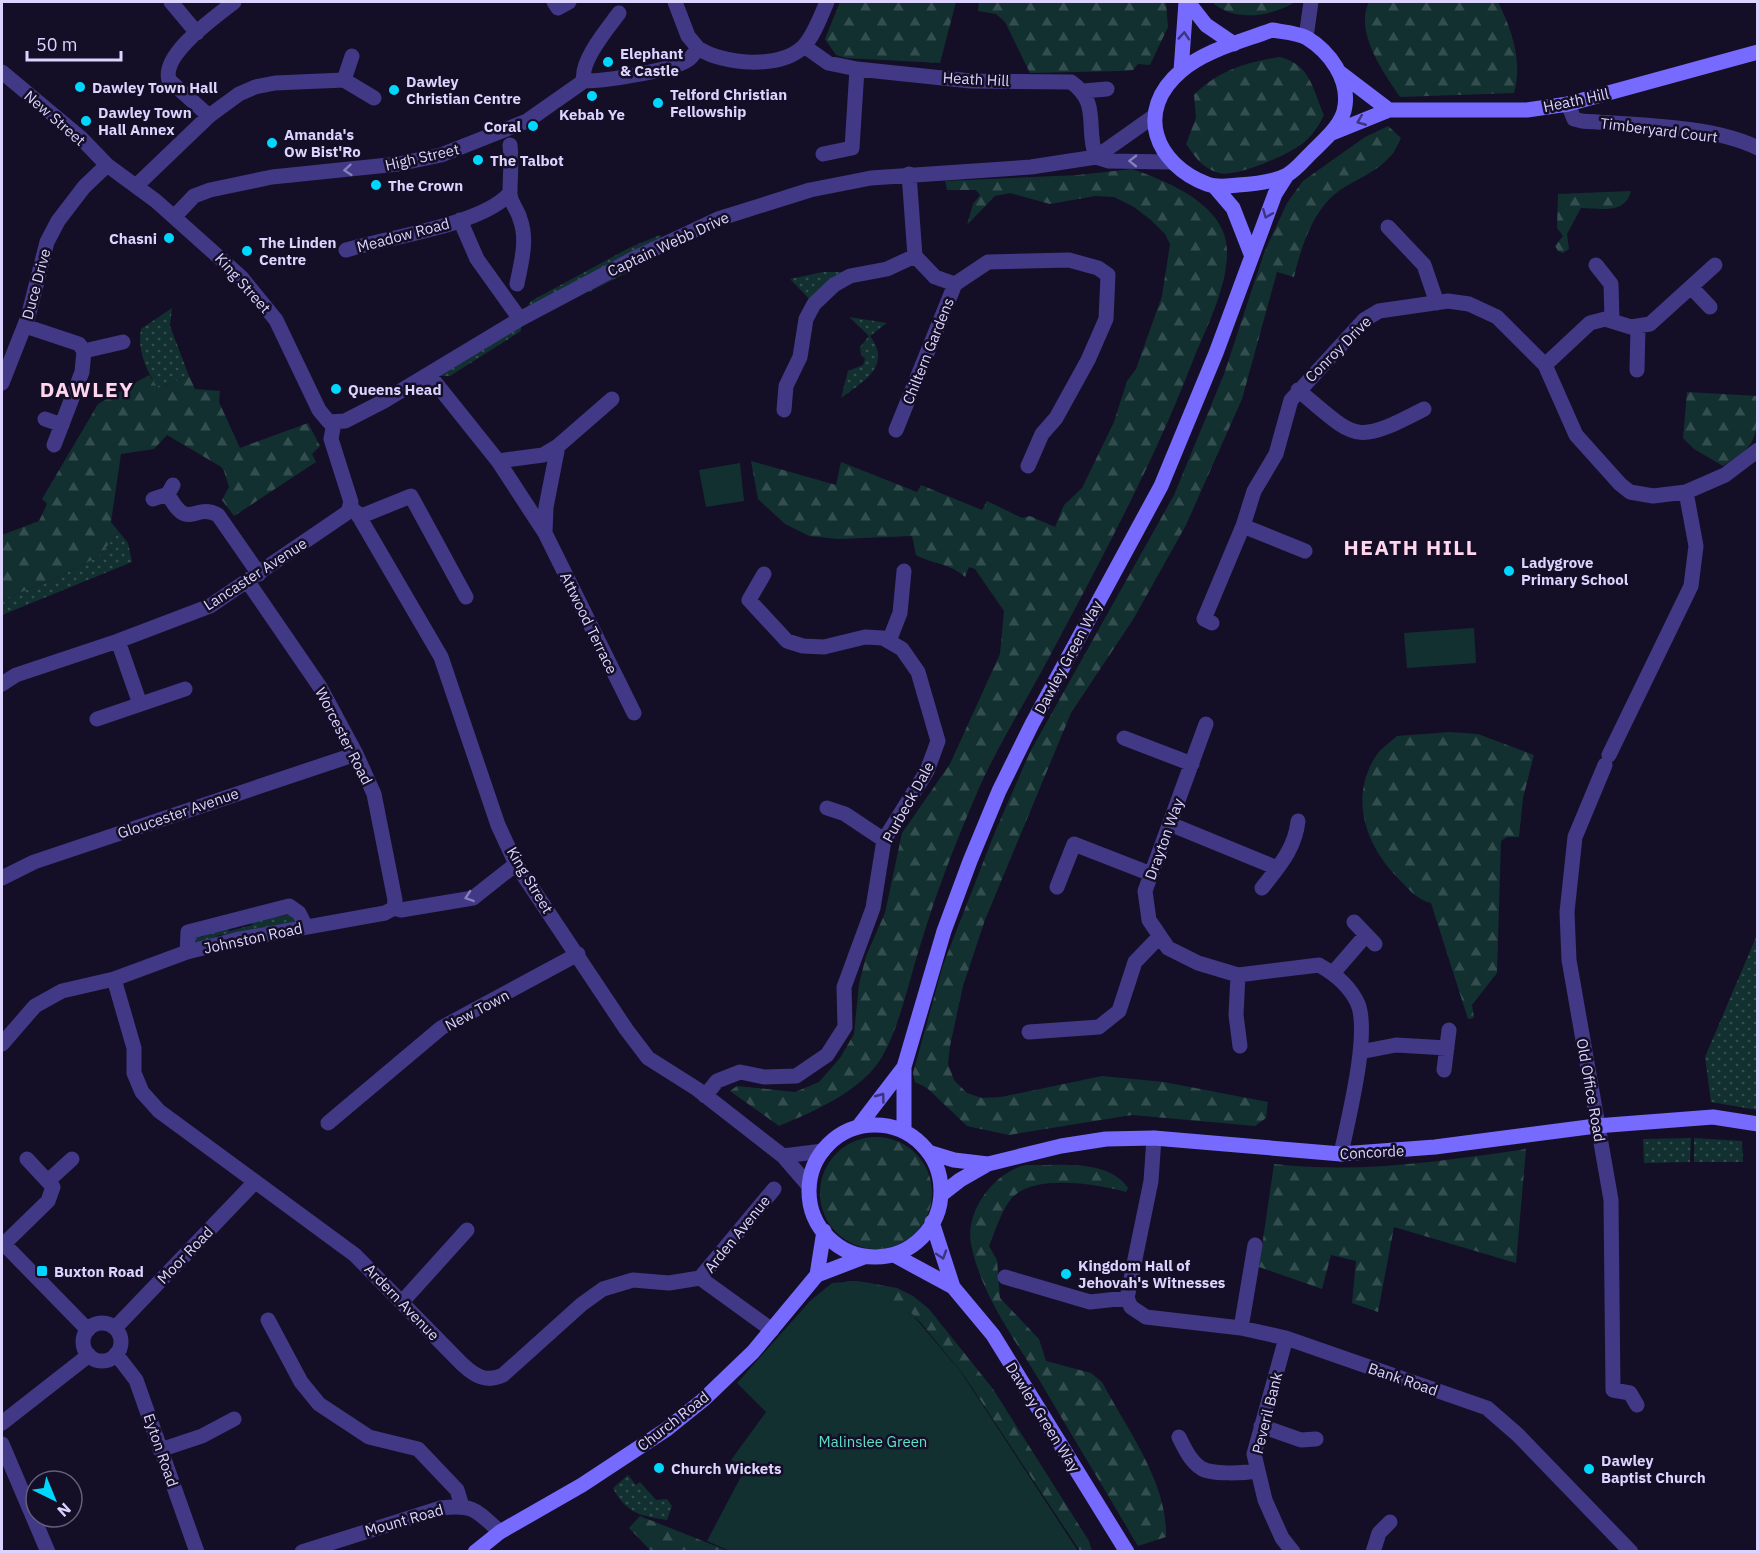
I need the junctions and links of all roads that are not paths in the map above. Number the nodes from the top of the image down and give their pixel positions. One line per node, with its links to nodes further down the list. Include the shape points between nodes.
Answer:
1 (171, 2): 8 (street)
2 (234, 2): 8 (street)
3 (675, 2): 13 (street)
4 (827, 2): 11 (street)
5 (1187, 2): 10 (main road, via 1206,25); 17 (main road, one-way to 5)
6 (1311, 2): 9 (street)
7 (619, 13): 20 (street, via 588,58)
8 (197, 33): 26 (street, via 169,63 167,72 169,80)
9 (1306, 37): 10 (main road, via 1272,30); 16 (main road, via 1329,57)
10 (1234, 44): 17 (main road)
11 (804, 46): 13 (street, via 788,58 744,62); 15 (street, Heath Hill, via 828,63)
12 (1758, 52): 24 (main road, Heath Hill)
13 (693, 54): 20 (street, via 610,81)
14 (352, 56): 19 (street)
15 (857, 69): 22 (street, Heath Hill, via 971,81 1071,82); 31 (street, via 852,148)
16 (1337, 70): 25 (main road); 28 (main road, via 1344,82 1346,107)
17 (1180, 71): 27 (main road, via 1158,98)
18 (2, 72): 34 (street, New Street)
19 (344, 80): 23 (street); 26 (street, via 255,87)
20 (584, 81): 40 (street, High Street, one-way to 40, via 527,121 441,155 387,166 272,177 210,190 194,196)
21 (1107, 89): 22 (street)
22 (1086, 97): 32 (street)
23 (374, 98)
24 (1568, 104): 25 (main road, Heath Hill, via 1527,110); 30 (street, Timberyard Court, via 1574,119 1582,121 1677,129 1743,141)
25 (1389, 110): 28 (main road, Heath Hill, one-way to 28)
26 (209, 116): 37 (street)
27 (1154, 116): 32 (street, Captain Webb Drive); 33 (main road, via 1157,141)
28 (1332, 133): 36 (main road)
29 (510, 145): 39 (street)
30 (1758, 148)
31 (824, 154)
32 (1096, 157): 33 (street, Captain Webb Drive, one-way to 32, via 1109,161); 35 (street, Captain Webb Drive, via 1031,167)
33 (1171, 162): 38 (main road, via 1191,178)
34 (107, 165): 37 (street, New Street); 55 (street, Duce Drive, via 84,187 47,242)
35 (909, 174): 45 (street); 53 (street, Captain Webb Drive, via 810,190 718,219)
36 (1287, 175): 38 (main road, via 1252,184); 44 (main road, Dawley Green Way, one-way to 44, via 1275,194)
37 (137, 185): 40 (street, King Street)
38 (1215, 187): 44 (main road, via 1233,208)
39 (509, 194): 41 (street, Meadow Road, via 497,206); 48 (street, via 523,232)
40 (174, 217): 68 (street, King Street, via 218,254 271,313 319,410 329,422)
41 (460, 220): 43 (street, Meadow Road); 53 (street, Meadow Road, via 477,259)
42 (1388, 227): 51 (street, via 1424,265)
43 (346, 250)
44 (1251, 254): 123 (main road, Dawley Green Way, via 1216,353 1161,486 999,791 944,931)
45 (915, 256): 49 (street, via 935,277); 66 (street, via 887,269 850,276 814,304 806,319 800,357 786,386)
46 (1714, 265): 50 (street)
47 (1596, 266): 54 (street, via 1611,284)
48 (517, 284)
49 (954, 284): 70 (street, Chiltern Gardens); 75 (street, Chiltern Gardens, via 988,262 1069,260 1108,275 1106,319 1088,360 1056,418 1042,434)
50 (1691, 287): 52 (street); 56 (street, via 1658,319)
51 (1437, 303): 59 (street, Conroy Drive, via 1458,302 1487,311 1505,323); 63 (street, Conroy Drive, via 1371,314)
52 (1710, 307)
53 (520, 319): 61 (street, Captain Webb Drive)
54 (1612, 321): 56 (street); 59 (street, via 1590,323)
55 (25, 326): 58 (street, via 79,344); 62 (street, Duce Drive)
56 (1638, 327): 60 (street)
57 (123, 342): 58 (street)
58 (84, 351): 69 (street, via 82,372)
59 (1545, 365): 76 (street, Conroy Drive, via 1569,425 1620,484 1641,495)
60 (1637, 370)
61 (430, 376): 68 (street, Captain Webb Drive); 74 (street, Attwood Terrace)
62 (2, 383)
63 (1298, 390): 65 (street, via 1340,425 1357,432 1377,432); 79 (street, Conroy Drive, via 1286,412 1276,453 1254,491)
64 (612, 399): 72 (street)
65 (1424, 409)
66 (784, 410)
67 (45, 419): 69 (street)
68 (339, 422): 78 (street, via 331,439)
69 (62, 425): 71 (street)
70 (896, 430)
71 (54, 445)
72 (558, 446): 74 (street, via 543,455); 80 (street, Attwood Terrace)
73 (1755, 460): 76 (street)
74 (498, 461): 80 (street, Attwood Terrace)
75 (1028, 466)
76 (1686, 492): 128 (street, Old Office Road, via 1696,546 1691,586 1607,760 1575,837 1567,912 1569,960)
77 (165, 493): 84 (street, Worcester Road, via 182,513 218,515)
78 (355, 513): 84 (street, Lancaster Avenue); 85 (street, Lancaster Avenue, via 411,496); 102 (street, King Street, via 441,657 498,825)
79 (1243, 526): 81 (street); 86 (street, Conroy Drive, via 1204,620)
80 (545, 533): 92 (street, Attwood Terrace)
81 (1305, 551)
82 (904, 571): 88 (street, via 900,613)
83 (764, 574): 88 (street, via 749,600 788,641 824,647 865,638)
84 (254, 578): 87 (street, Lancaster Avenue, via 210,606); 96 (street, Worcester Road)
85 (466, 597)
86 (1212, 623)
87 (118, 641): 89 (street, Lancaster Avenue, via 16,675); 91 (street)
88 (889, 641): 101 (street, Purbeck Dale, via 902,649 918,672 938,741 927,771)
89 (2, 684)
90 (185, 689): 91 (street)
91 (140, 704): 93 (street)
92 (634, 713)
93 (97, 719)
94 (1206, 724): 97 (street, Drayton Way)
95 (1124, 738): 97 (street)
96 (356, 754): 105 (street, Gloucester Avenue, via 34,862); 108 (street, Worcester Road, via 374,794)
97 (1192, 764): 100 (street, Drayton Way)
98 (826, 808): 101 (street, via 845,814)
99 (1298, 821): 103 (street, via 1296,839)
100 (1170, 824): 103 (street); 104 (street, Drayton Way)
101 (884, 840): 125 (street, Purbeck Dale, via 873,908 844,987 845,1027 827,1056 796,1076 764,1077 740,1072 717,1081)
102 (516, 864): 108 (street, Johnston Road, one-way to 108, via 473,898); 113 (street, King Street)
103 (1277, 868): 107 (street)
104 (1151, 874): 106 (street, via 1074,843); 111 (street, Drayton Way, via 1145,891 1149,920)
105 (2, 878)
106 (1056, 887)
107 (1262, 888)
108 (394, 908): 110 (street, Johnston Road)
109 (1354, 922): 114 (street, via 1370,939)
110 (306, 927): 112 (street, Johnston Road); 112 (street, via 299,913 289,906 188,932)
111 (1160, 936): 115 (street, Drayton Way, via 1168,948 1198,963); 118 (street, via 1134,962 1119,1011 1099,1027)
112 (187, 952): 116 (street, Johnston Road)
113 (578, 954): 125 (street, King Street, via 648,1058); 126 (street, New Town, via 441,1028)
114 (1333, 973): 115 (street, Drayton Way, via 1319,965); 122 (street, via 1358,1004)
115 (1238, 975): 120 (street)
116 (114, 979): 119 (street, Johnston Road, via 62,991 35,1006); 140 (street, Ardern Avenue, via 134,1048 134,1073 142,1092 159,1111)
117 (1449, 1030): 121 (street)
118 (1029, 1032)
119 (2, 1044)
120 (1239, 1046)
121 (1447, 1048): 122 (street, via 1396,1045); 124 (street)
122 (1360, 1052): 134 (street)
123 (904, 1067): 129 (main road, Dawley Green Way, one-way to 123); 130 (main road, Dawley Green Way)
124 (1444, 1070)
125 (705, 1096): 135 (street, King Street)
126 (328, 1123)
127 (1758, 1124): 128 (main road, Concorde, via 1713,1117)
128 (1596, 1126): 134 (main road, Concorde, via 1425,1148); 165 (street, Old Office Road, via 1611,1200 1613,1390 1630,1393)
129 (858, 1127): 130 (main road); 132 (main road, via 836,1137)
130 (904, 1131): 133 (main road)
131 (1154, 1138): 134 (main road, Concorde); 138 (main road, Concorde, via 1106,1139 1061,1146); 155 (street, via 1151,1181)
132 (823, 1151): 135 (street); 141 (main road)
133 (931, 1153): 138 (main road, Concorde); 143 (main road)
134 (1341, 1154)
135 (783, 1155): 141 (street, King Street)
136 (72, 1159): 139 (street)
137 (27, 1160): 139 (street)
138 (988, 1164): 143 (main road, Concorde)
139 (48, 1181): 147 (street, via 53,1187 48,1201)
140 (255, 1183): 156 (street, Ardern Avenue, via 355,1255); 158 (street, Moor Road)
141 (809, 1186): 146 (main road, via 814,1214)
142 (774, 1189): 153 (street, Arden Avenue)
143 (942, 1194): 144 (main road)
144 (932, 1222): 149 (main road, via 915,1243); 154 (main road, Dawley Green Way, one-way to 154)
145 (467, 1230): 156 (street)
146 (824, 1231): 150 (main road, via 839,1246); 151 (main road)
147 (3, 1243): 160 (street)
148 (1255, 1245): 159 (street)
149 (894, 1255): 150 (main road); 154 (main road, Dawley Green Way)
150 (864, 1257): 151 (main road, Church Road)
151 (817, 1275): 161 (main road, Church Road)
152 (1005, 1277): 155 (street, via 1090,1302)
153 (700, 1278): 156 (street, Ardern Avenue, via 669,1283 633,1280 603,1289 510,1370 490,1379 468,1370); 161 (street)
154 (953, 1287): 182 (main road, Dawley Green Way, via 993,1335)
155 (1127, 1298): 159 (street, Bank Road, via 1131,1307 1146,1317)
156 (402, 1302)
157 (268, 1320): 174 (street, via 301,1382 319,1404 369,1437 416,1447 457,1490)
158 (115, 1328): 160 (street, via 100,1323); 163 (street, via 121,1340)
159 (1241, 1328): 162 (street, Bank Road)
160 (88, 1330): 164 (street, via 83,1342)
161 (772, 1330): 176 (main road, Church Road, via 717,1387 667,1429 582,1485)
162 (1286, 1338): 168 (street, Peveril Bank); 184 (street, Bank Road, via 1487,1408)
163 (116, 1354): 164 (street, via 102,1360); 172 (street, Eyton Road, via 136,1380)
164 (89, 1355): 167 (street)
165 (1637, 1405)
166 (234, 1419): 172 (street, via 202,1436)
167 (2, 1423)
168 (1262, 1426): 170 (street, via 1301,1440); 173 (street, Peveril Bank, via 1254,1454)
169 (1179, 1437): 173 (street, via 1188,1454 1204,1470)
170 (1316, 1439)
171 (2, 1444): 178 (street)
172 (160, 1450): 179 (street, Eyton Road)
173 (1257, 1471): 177 (street, Peveril Bank, via 1265,1500)
174 (462, 1506): 176 (street, Mount Road, via 471,1507); 180 (street, Mount Road, via 441,1508)
175 (1390, 1522): 183 (street, via 1379,1533)
176 (500, 1532): 181 (main road, Church Road)
177 (1288, 1550)
178 (48, 1551)
179 (197, 1551)
180 (302, 1551)
181 (475, 1551)
182 (1126, 1551)
183 (1373, 1551)
184 (1631, 1551)

